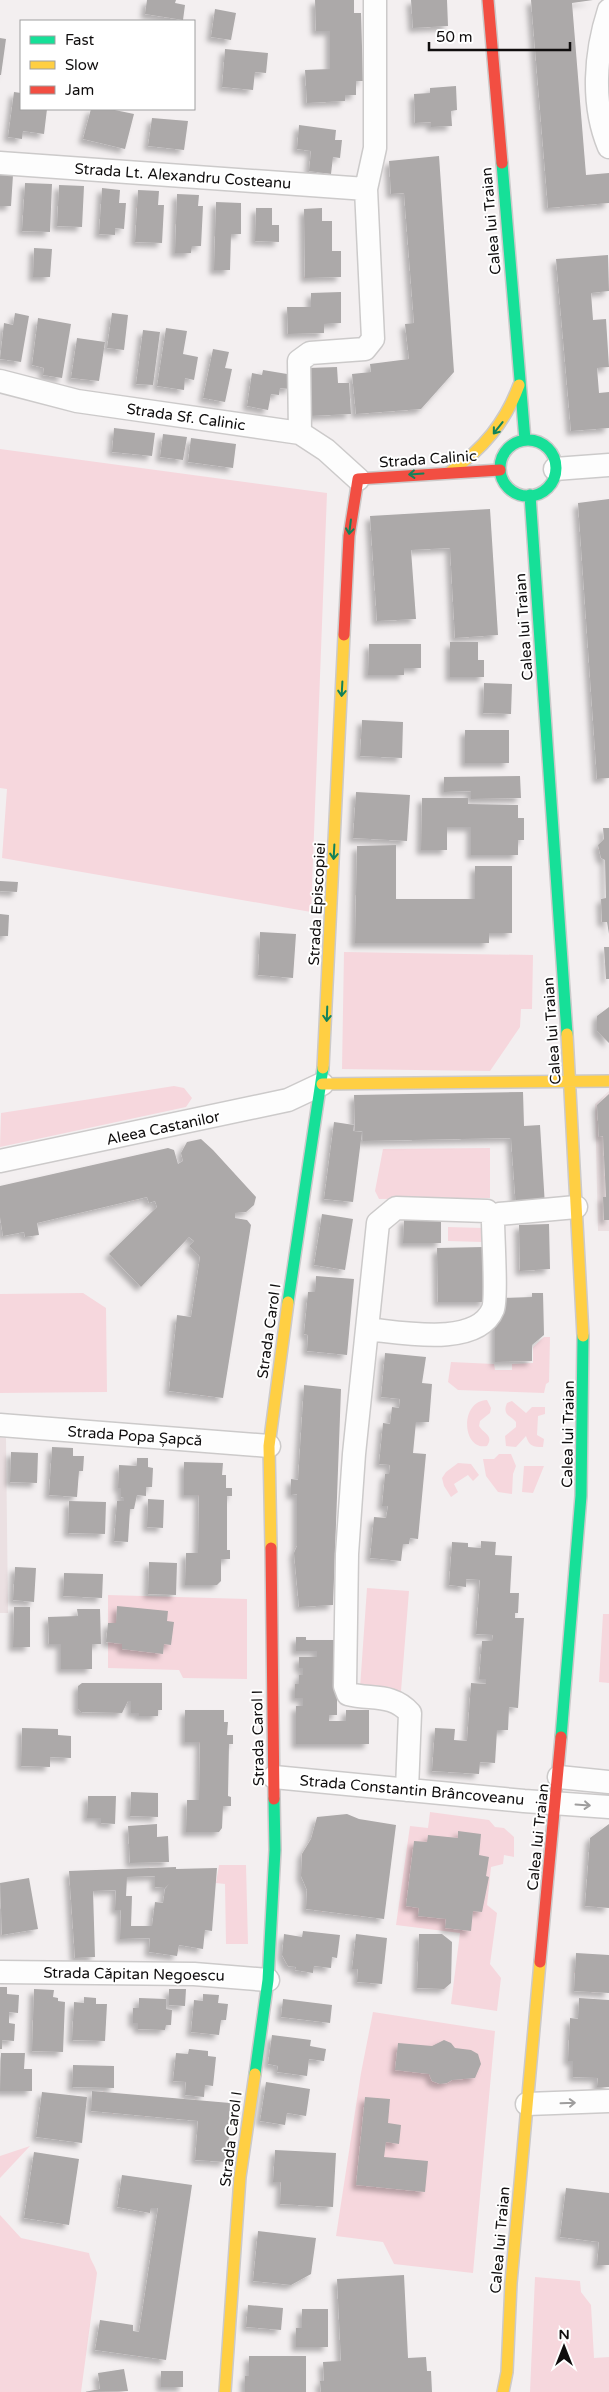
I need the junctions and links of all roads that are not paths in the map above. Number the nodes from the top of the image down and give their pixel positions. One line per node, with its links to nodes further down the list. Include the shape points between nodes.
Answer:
1 (375, 0): 6 (street, via 375,148)
2 (488, 0): 8 (main road, Calea lui Traian)
3 (609, 10): 4 (street, via 596,62 602,127)
4 (609, 147)
5 (0, 163): 6 (street, Strada Lt. Alexandru Costeanu)
6 (366, 189): 9 (street, via 373,339 365,349 310,353 299,361)
7 (0, 381): 9 (street, Strada Sf. Calinic, via 78,401)
8 (519, 385): 10 (main road, Calea lui Traian); 14 (main road, one-way to 14, via 512,407 501,425 470,459)
9 (300, 433): 15 (street, Strada Sf. Calinic, via 326,450)
10 (525, 440): 12 (main road, via 543,444); 13 (main road, via 509,447)
11 (609, 465): 12 (street)
12 (556, 469): 16 (main road, via 550,484)
13 (500, 470): 14 (main road, Strada Calinic); 16 (main road, via 506,486 521,495)
14 (450, 472): 15 (main road, Strada Calinic, one-way to 15)
15 (358, 479): 19 (main road, Strada Episcopiei, one-way to 19, via 349,536)
16 (530, 496): 17 (main road, Calea lui Traian)
17 (570, 1081): 18 (main road); 19 (main road); 21 (main road, Calea lui Traian)
18 (609, 1081)
19 (322, 1084): 20 (street, Aleea Castanilor, via 288,1100); 25 (main road, Strada Carol I)
20 (0, 1161)
21 (576, 1207): 23 (street, via 498,1214 493,1220 493,1308 485,1322 453,1335); 27 (main road, Calea lui Traian, via 584,1364 583,1442)
22 (488, 1211): 23 (street, via 396,1208 386,1215 378,1223)
23 (367, 1330): 29 (street, via 347,1554 345,1686 348,1694 390,1699 402,1704 410,1713)
24 (0, 1425): 25 (street, Strada Popa Șapcă)
25 (269, 1446): 26 (main road, Strada Carol I)
26 (274, 1777): 29 (street, Strada Constantin Brâncoveanu); 33 (main road, Strada Carol I, via 274,1874)
27 (559, 1777): 28 (street); 30 (main road, Calea lui Traian)
28 (609, 1782)
29 (407, 1790): 30 (street, Strada Constantin Brâncoveanu)
30 (556, 1803): 31 (street, Strada Constantin Brâncoveanu, one-way to 31); 35 (main road, Calea lui Traian)
31 (609, 1807)
32 (0, 1972): 33 (street, Strada Căpitan Negoescu, via 194,1974)
33 (268, 1980): 37 (main road, Strada Carol I, via 240,2177)
34 (609, 2102): 35 (street, one-way to 34)
35 (527, 2104): 36 (main road, Calea lui Traian, via 511,2283)
36 (507, 2372): 38 (main road, Calea lui Traian); 39 (main road, Calea lui Traian)
37 (225, 2392)
38 (502, 2392)
39 (512, 2392)

